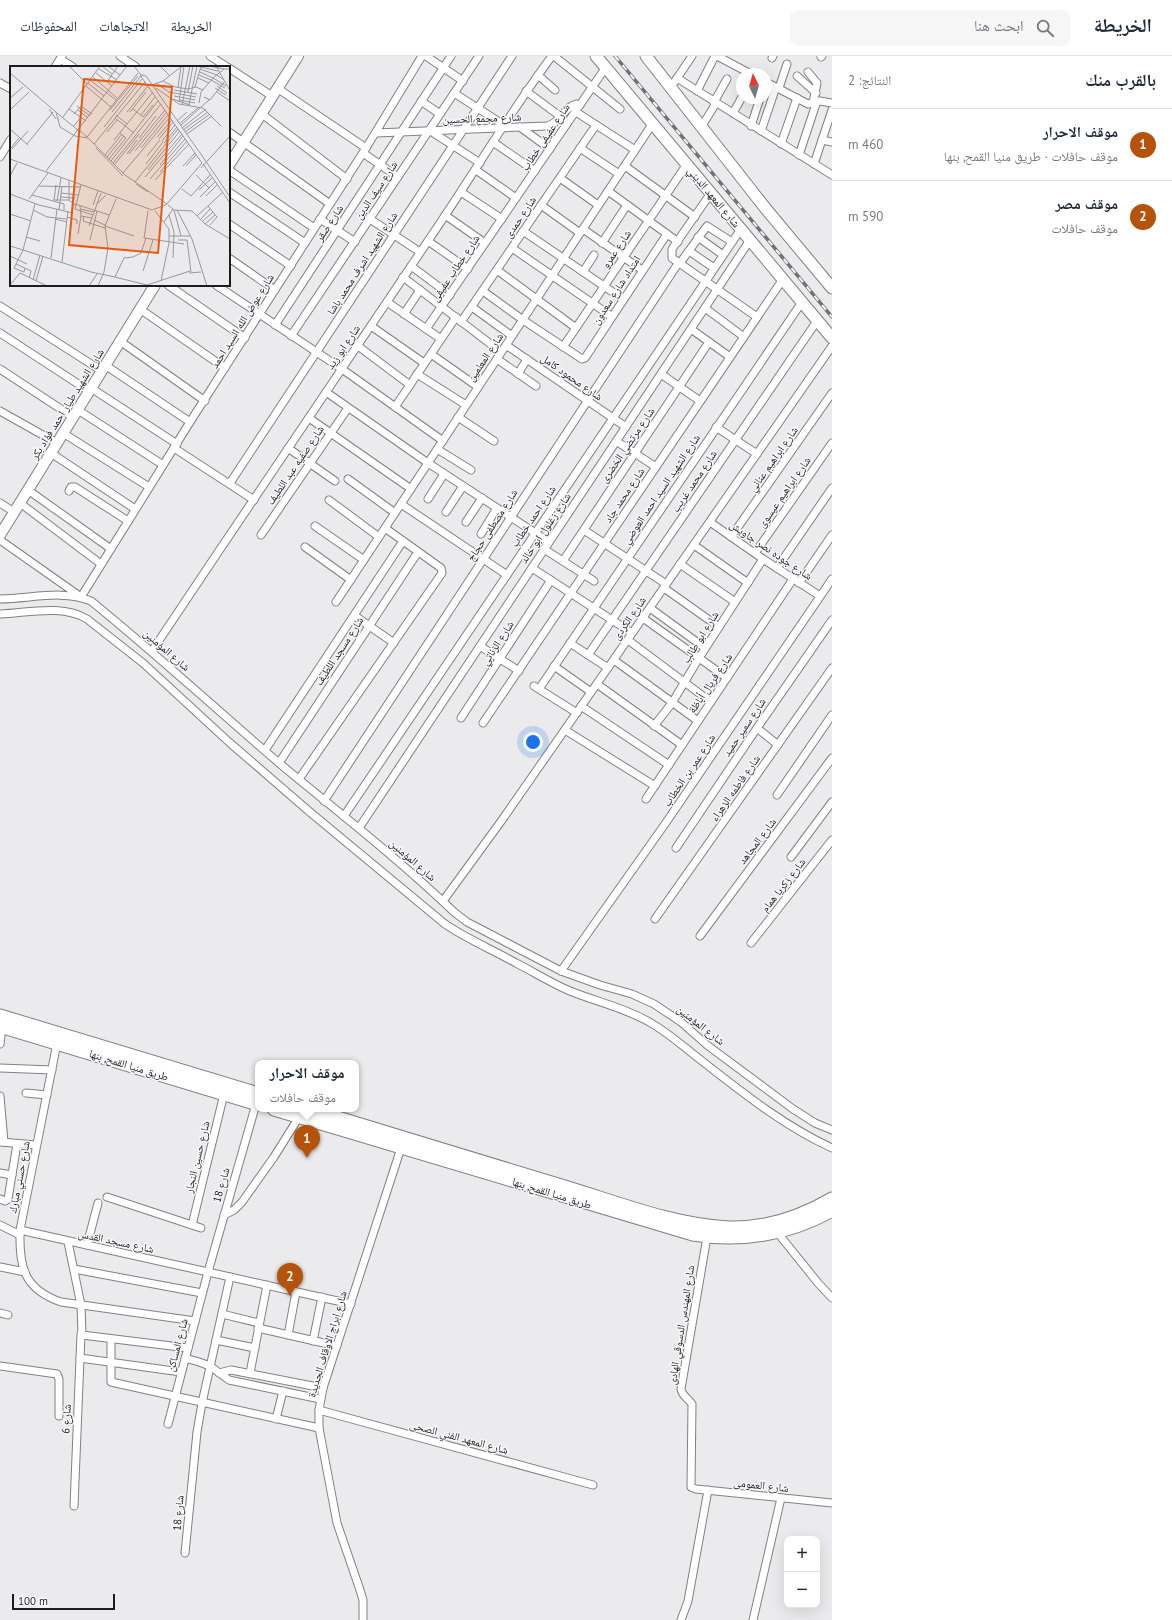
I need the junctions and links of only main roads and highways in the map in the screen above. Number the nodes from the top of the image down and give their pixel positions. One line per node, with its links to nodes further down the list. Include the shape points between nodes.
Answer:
1 (596, 56): 4 (main road, شارع المعهد الديني)
2 (646, 56): 3 (main road, via 674,82 702,126 766,209)
3 (832, 288)
4 (832, 338)
5 (1, 1023): 6 (highway, طريق منيا القمح, بنها); 7 (highway, طريق منيا القمح, بنها, via 57,1043 224,1094)
6 (255, 1100)
7 (255, 1101)
8 (304, 1113): 9 (highway, طريق منيا القمح, بنها); 9 (highway, طريق منيا القمح, بنها, via 401,1148)
9 (587, 1199): 10 (highway, طريق منيا القمح, بنها, via 695,1225 730,1228 783,1221); 11 (highway, طريق منيا القمح, بنها, via 675,1230 707,1237 777,1232 810,1221)
10 (832, 1199)
11 (832, 1210)

